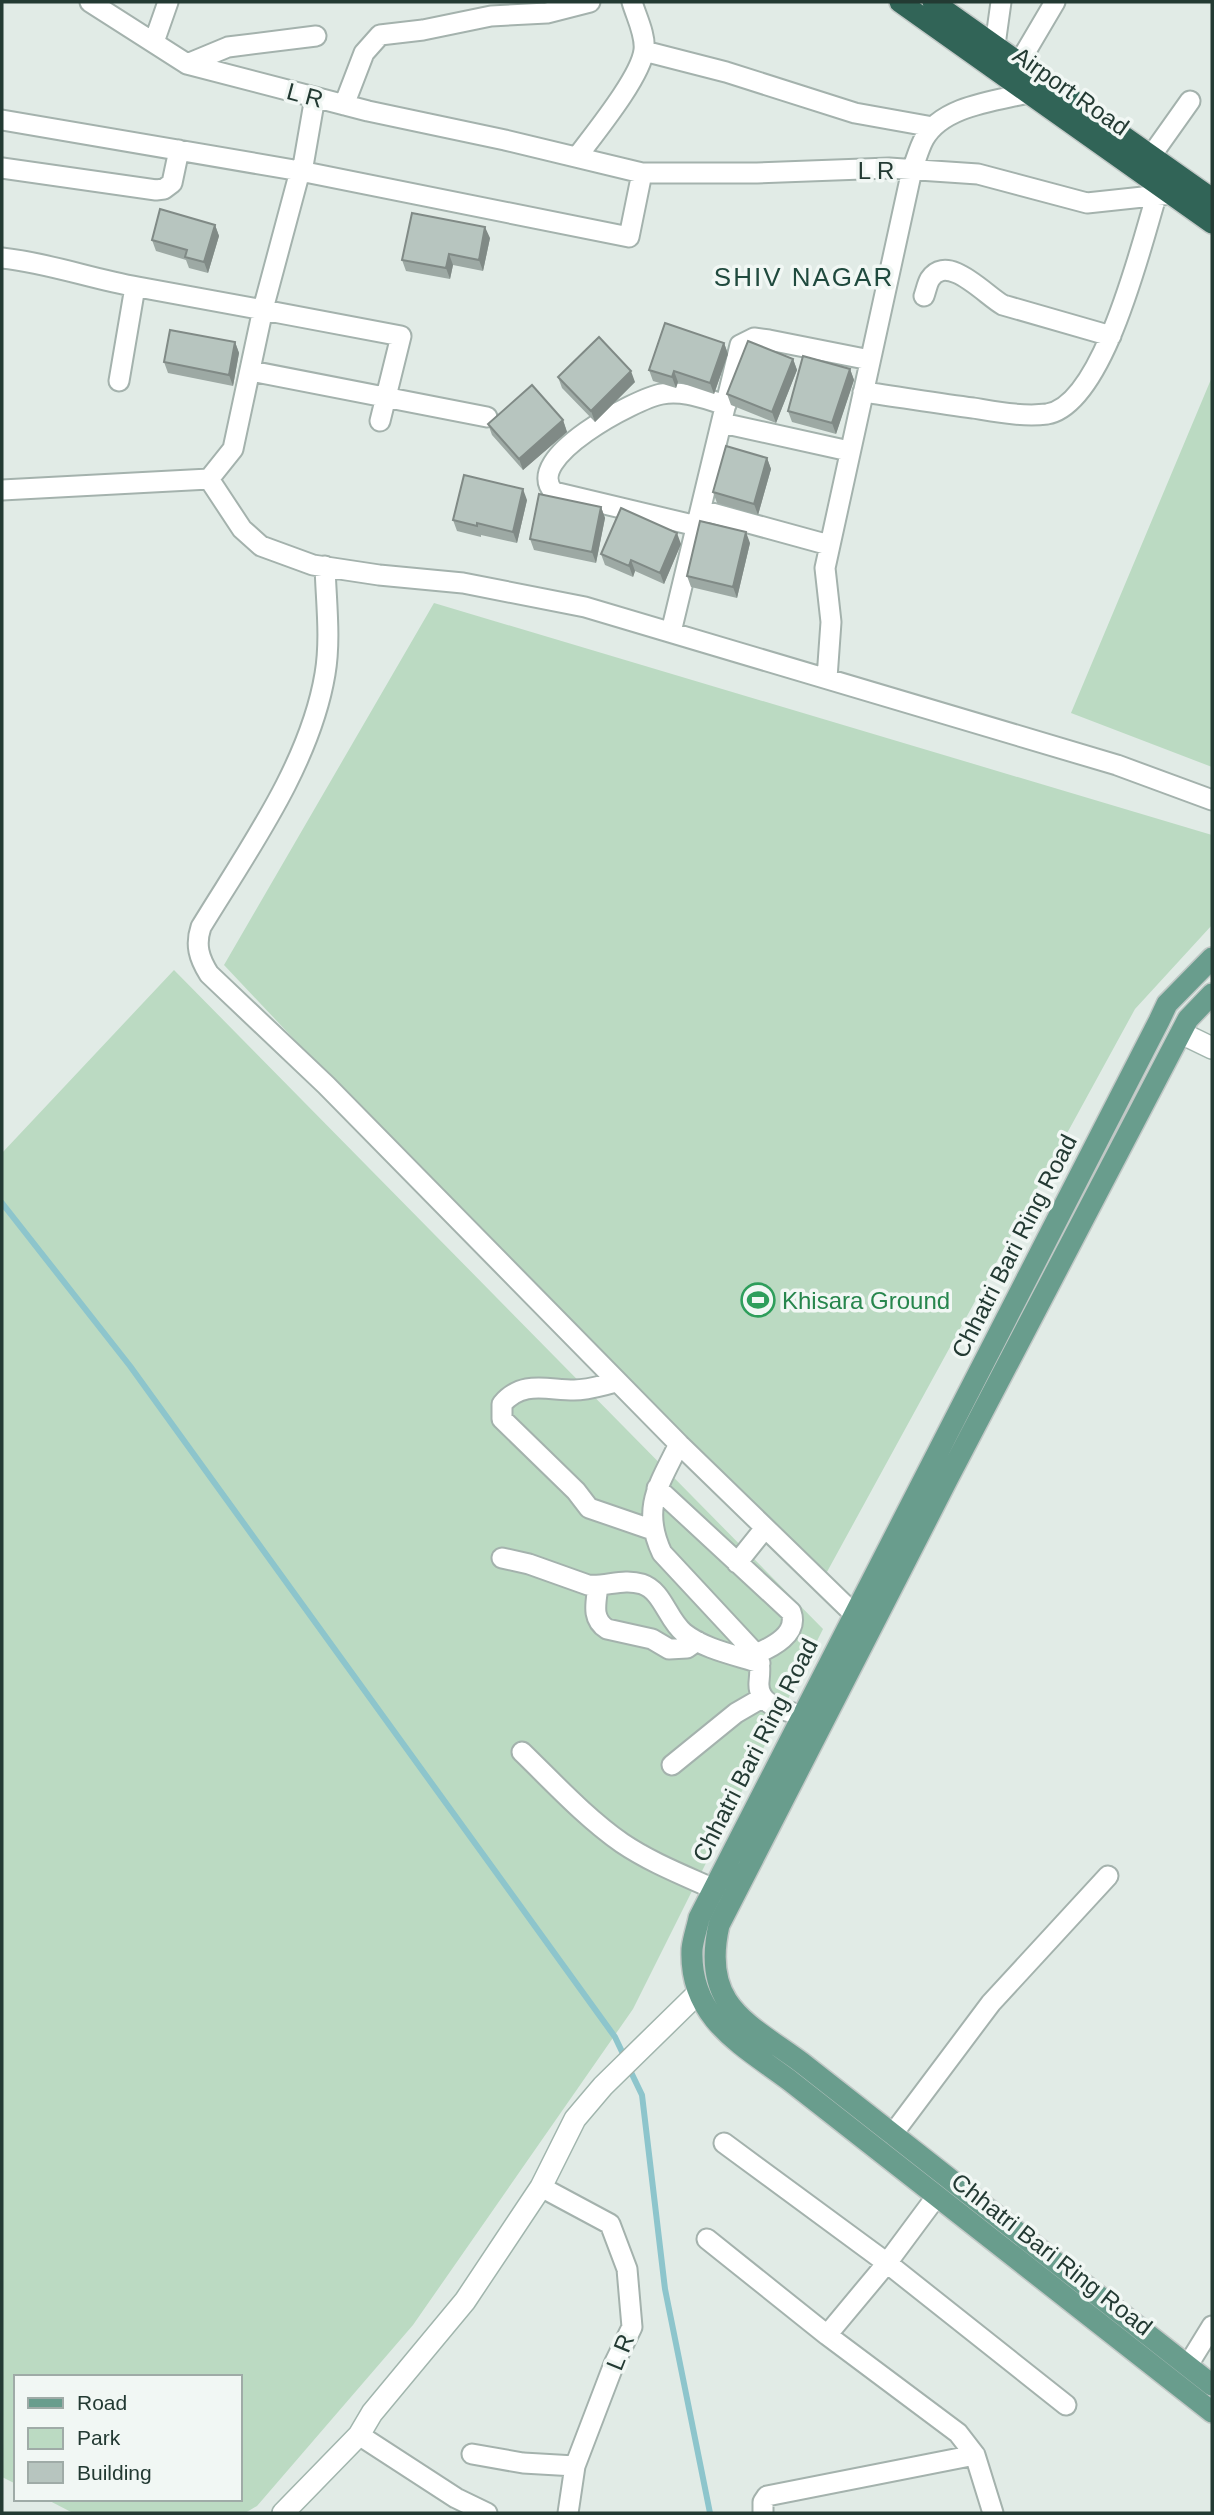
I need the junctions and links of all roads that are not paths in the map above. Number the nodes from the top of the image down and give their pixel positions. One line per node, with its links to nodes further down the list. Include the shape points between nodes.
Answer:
1 (90, 2): 12 (street, L R)
2 (168, 2): 12 (street)
3 (518, 2): 10 (street)
4 (590, 2): 10 (street)
5 (632, 2): 14 (street)
6 (900, 2): 17 (highway, Airport Road)
7 (933, 2): 13 (highway, Airport Road)
8 (1001, 2): 13 (street)
9 (1055, 2): 15 (street)
10 (543, 13): 20 (street, via 491,16 380,35 364,53)
11 (316, 36): 16 (street, via 228,47)
12 (154, 42): 16 (street, L R)
13 (995, 45): 15 (highway, Airport Road)
14 (644, 51): 22 (street, via 855,113); 25 (street, via 633,77)
15 (1019, 63): 24 (highway, Airport Road)
16 (187, 64): 18 (street, L R)
17 (1028, 93): 22 (street, via 949,115); 30 (highway, Airport Road)
18 (315, 97): 20 (street, L R); 28 (street)
19 (1190, 101): 24 (street)
20 (344, 105): 25 (street, L R)
21 (2, 120): 23 (street)
22 (933, 127): 27 (street)
23 (178, 150): 26 (street, via 172,183 156,190); 28 (street)
24 (1151, 156): 31 (highway, Airport Road)
25 (577, 157): 29 (street, L R)
26 (2, 168)
27 (912, 170): 29 (street, L R); 30 (street, L R, via 978,174 1087,203); 38 (street)
28 (301, 171): 29 (street, via 629,237); 36 (street)
29 (642, 173)
30 (1164, 196): 32 (highway, Airport Road); 37 (street)
31 (1212, 199)
32 (1212, 223)
33 (2, 258): 34 (street, via 36,261)
34 (135, 287): 36 (street); 40 (street)
35 (924, 296): 37 (street, via 930,279 952,271 1003,305)
36 (263, 309): 39 (street); 42 (street, via 401,336)
37 (1111, 336): 41 (street, via 1081,392 1066,407 1050,414 1021,415)
38 (870, 360): 41 (street); 43 (street, via 748,340 737,353)
39 (251, 371): 42 (street); 47 (street, via 233,449)
40 (119, 381)
41 (863, 392): 46 (street)
42 (387, 397): 44 (street); 45 (street)
43 (724, 414): 46 (street); 49 (street); 49 (street, via 682,393 646,398 585,431 560,454 549,474 554,492)
44 (488, 417)
45 (380, 421)
46 (849, 451): 50 (street)
47 (209, 479): 48 (street); 51 (street, via 242,529 261,546)
48 (2, 490)
49 (699, 518): 50 (street); 52 (street)
50 (829, 545): 53 (street, via 825,568 831,622)
51 (325, 566): 52 (street, via 525,594); 59 (street, via 326,659 318,705 278,799 201,928 201,961)
52 (671, 632): 53 (street)
53 (827, 678): 54 (street, via 1117,765)
54 (1212, 800)
55 (1212, 958): 67 (main road, Chhatri Bari Ring Road, via 1167,1004)
56 (1212, 994): 57 (main road, Chhatri Bari Ring Road)
57 (1181, 1033): 58 (street); 77 (main road, Chhatri Bari Ring Road, via 719,1925 713,1950 718,1986 738,2016)
58 (1212, 1048)
59 (617, 1381): 60 (street); 63 (street, via 583,1389 522,1389 502,1404 502,1419 589,1508)
60 (679, 1444): 61 (street); 62 (street)
61 (657, 1488): 63 (street); 65 (street)
62 (765, 1528): 65 (street); 67 (street)
63 (653, 1530): 69 (street, via 662,1553)
64 (502, 1558): 66 (street)
65 (737, 1563): 69 (street, via 778,1598 793,1618 791,1629)
66 (598, 1586): 68 (street, via 624,1581 652,1589 672,1622); 68 (street, via 596,1617 601,1626 670,1649 687,1648)
67 (854, 1614): 71 (main road, Chhatri Bari Ring Road)
68 (697, 1641): 69 (street)
69 (758, 1658): 70 (street)
70 (762, 1698): 71 (street); 73 (street)
71 (803, 1716): 75 (main road, Chhatri Bari Ring Road)
72 (522, 1752): 75 (street, via 622,1842)
73 (672, 1765)
74 (1108, 1875): 77 (street, via 991,2003)
75 (714, 1889): 76 (main road, Chhatri Bari Ring Road, via 699,1918 692,1949)
76 (698, 1994): 79 (street, via 575,2119); 80 (main road, Chhatri Bari Ring Road, via 722,2031)
77 (892, 2135): 85 (main road, Chhatri Bari Ring Road)
78 (724, 2143): 82 (street)
79 (541, 2187): 89 (street, via 465,2301); 92 (street, L R, via 610,2224 627,2269 632,2326)
80 (936, 2197): 82 (street); 88 (main road, Chhatri Bari Ring Road)
81 (707, 2239): 84 (street)
82 (887, 2263): 84 (street); 87 (street)
83 (1212, 2326): 85 (street)
84 (827, 2335): 91 (street, via 958,2433)
85 (1188, 2365): 86 (main road, Chhatri Bari Ring Road)
86 (1212, 2385)
87 (1066, 2405)
88 (1212, 2412)
89 (359, 2435): 93 (street); 94 (street)
90 (472, 2454): 92 (street)
91 (975, 2455): 96 (street, via 767,2496); 97 (street)
92 (575, 2466): 95 (street, L R)
93 (283, 2513)
94 (487, 2513)
95 (568, 2513)
96 (763, 2513)
97 (993, 2513)

